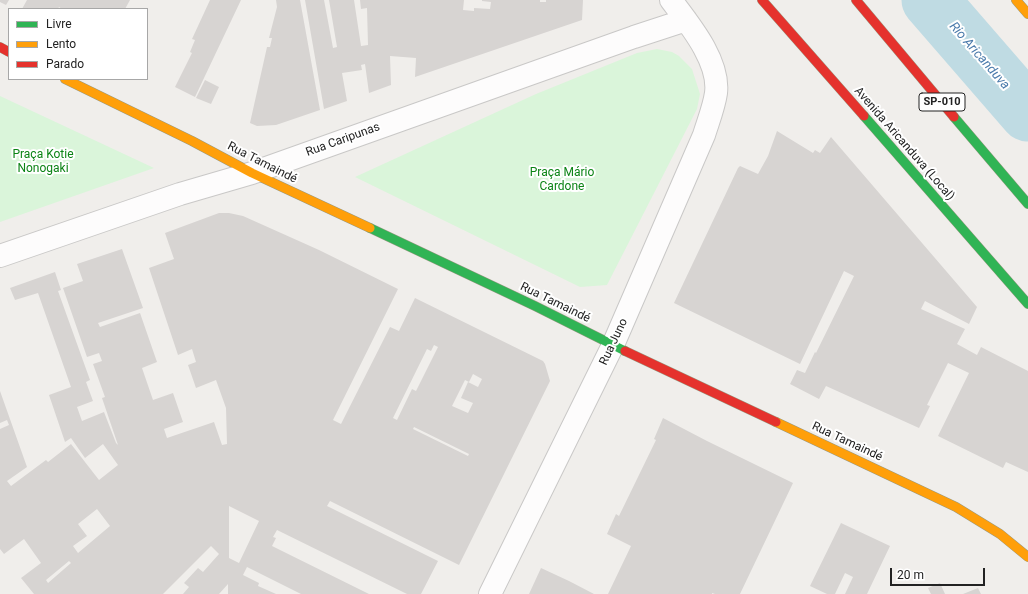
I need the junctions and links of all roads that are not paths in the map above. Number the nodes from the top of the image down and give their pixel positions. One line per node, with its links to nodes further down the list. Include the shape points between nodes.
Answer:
1 (670, 0): 6 (street)
2 (762, 0): 11 (main road, Avenida Aricanduva (Local))
3 (856, 0): 9 (main road, SP-010)
4 (1016, 0): 5 (main road)
5 (1028, 14)
6 (686, 20): 8 (street, Rua Caripunas); 12 (street, Rua Juno, via 708,54 716,81 716,93 704,135)
7 (67, 80): 8 (main road, Rua Tamaindé)
8 (252, 173): 10 (street, Rua Caripunas, via 180,194); 12 (main road, Rua Tamaindé, via 528,302)
9 (1028, 204)
10 (0, 256)
11 (1028, 304)
12 (613, 345): 13 (main road, Rua Tamaindé, via 956,507 1000,534); 14 (street, Rua Juno)
13 (1028, 557)
14 (490, 594)

